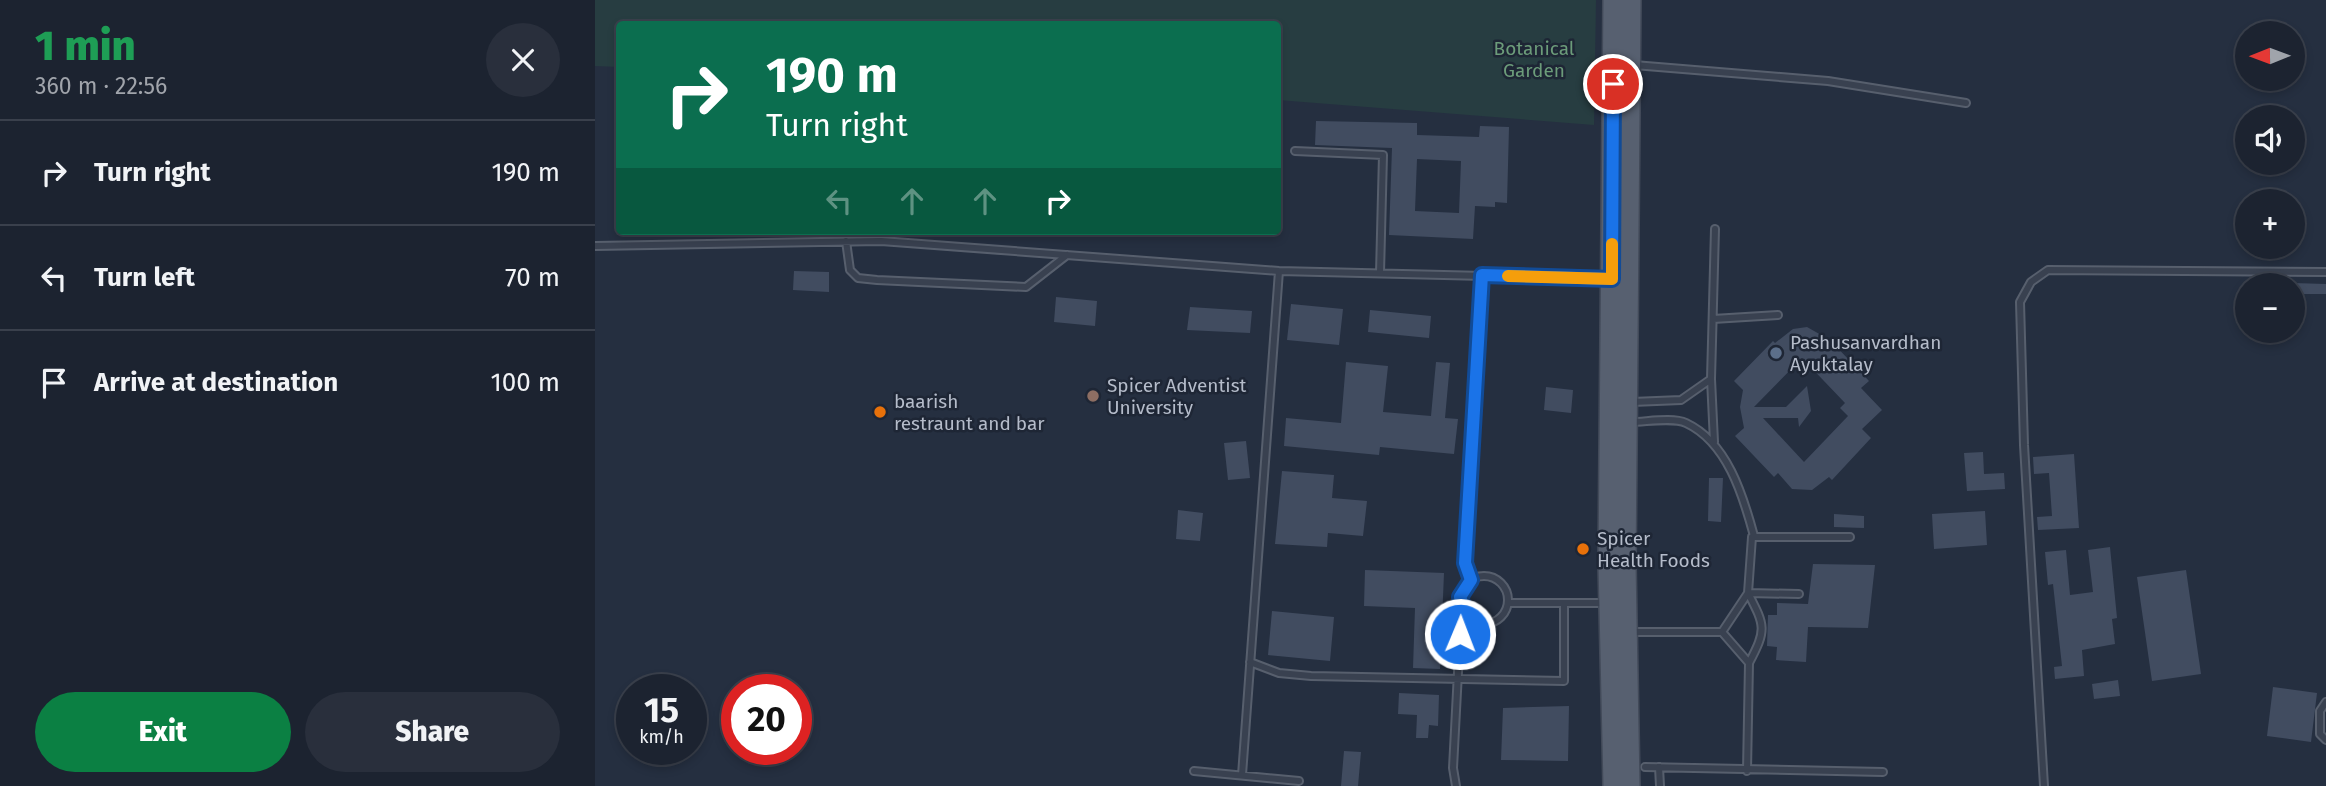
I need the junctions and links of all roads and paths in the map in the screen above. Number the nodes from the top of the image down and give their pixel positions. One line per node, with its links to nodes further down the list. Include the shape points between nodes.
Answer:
1 (1614, 0): 14 (main road)
2 (1630, 0): 3 (main road)
3 (1629, 65): 4 (lane, via 1828,81); 18 (main road)
4 (1966, 103)
5 (1295, 151): 12 (lane, via 1383,155)
6 (1715, 229): 16 (lane)
7 (846, 241): 8 (lane); 9 (lane); 9 (lane, via 850,270 858,278 877,280 1026,287)
8 (595, 246)
9 (1067, 255): 10 (lane)
10 (1279, 271): 12 (lane); 31 (lane)
11 (2326, 272): 47 (lane, via 2048,270 2024,292 2020,302 2024,445)
12 (1380, 273): 13 (lane)
13 (1482, 275): 14 (lane); 22 (lane, via 1465,563)
14 (1612, 279): 27 (main road)
15 (1778, 315): 16 (lane)
16 (1713, 319): 17 (lane)
17 (1711, 379): 18 (lane, via 1681,400); 19 (lane)
18 (1626, 412): 19 (lane, via 1684,421); 27 (main road)
19 (1714, 442): 20 (lane, via 1743,495)
20 (1754, 536): 21 (lane); 23 (lane, via 1749,542)
21 (1850, 537)
22 (1471, 580): 25 (lane, via 1484,575 1497,579 1506,589); 28 (lane, via 1460,597)
23 (1748, 593): 24 (lane); 30 (lane); 32 (lane, via 1761,618 1763,637)
24 (1799, 594)
25 (1508, 603): 26 (lane); 28 (lane, via 1503,615 1492,623 1478,623)
26 (1564, 603): 27 (lane); 33 (lane, via 1564,681)
27 (1618, 603): 29 (main road); 44 (main road)
28 (1467, 616): 33 (lane, via 1460,634)
29 (1626, 632): 30 (lane); 45 (main road)
30 (1722, 632): 32 (lane)
31 (1250, 662): 33 (lane, via 1279,673 1311,676); 41 (lane)
32 (1749, 663): 39 (lane)
33 (1458, 680): 43 (lane)
34 (2326, 702): 35 (lane, via 2319,720 2320,734)
35 (2326, 740)
36 (1645, 767): 37 (lane)
37 (1659, 767): 39 (lane); 46 (lane)
38 (1194, 771): 41 (lane)
39 (1747, 771): 40 (lane)
40 (1883, 772)
41 (1242, 775): 42 (lane)
42 (1299, 781)
43 (1456, 786)
44 (1614, 786)
45 (1629, 786)
46 (1660, 786)
47 (2044, 786)

